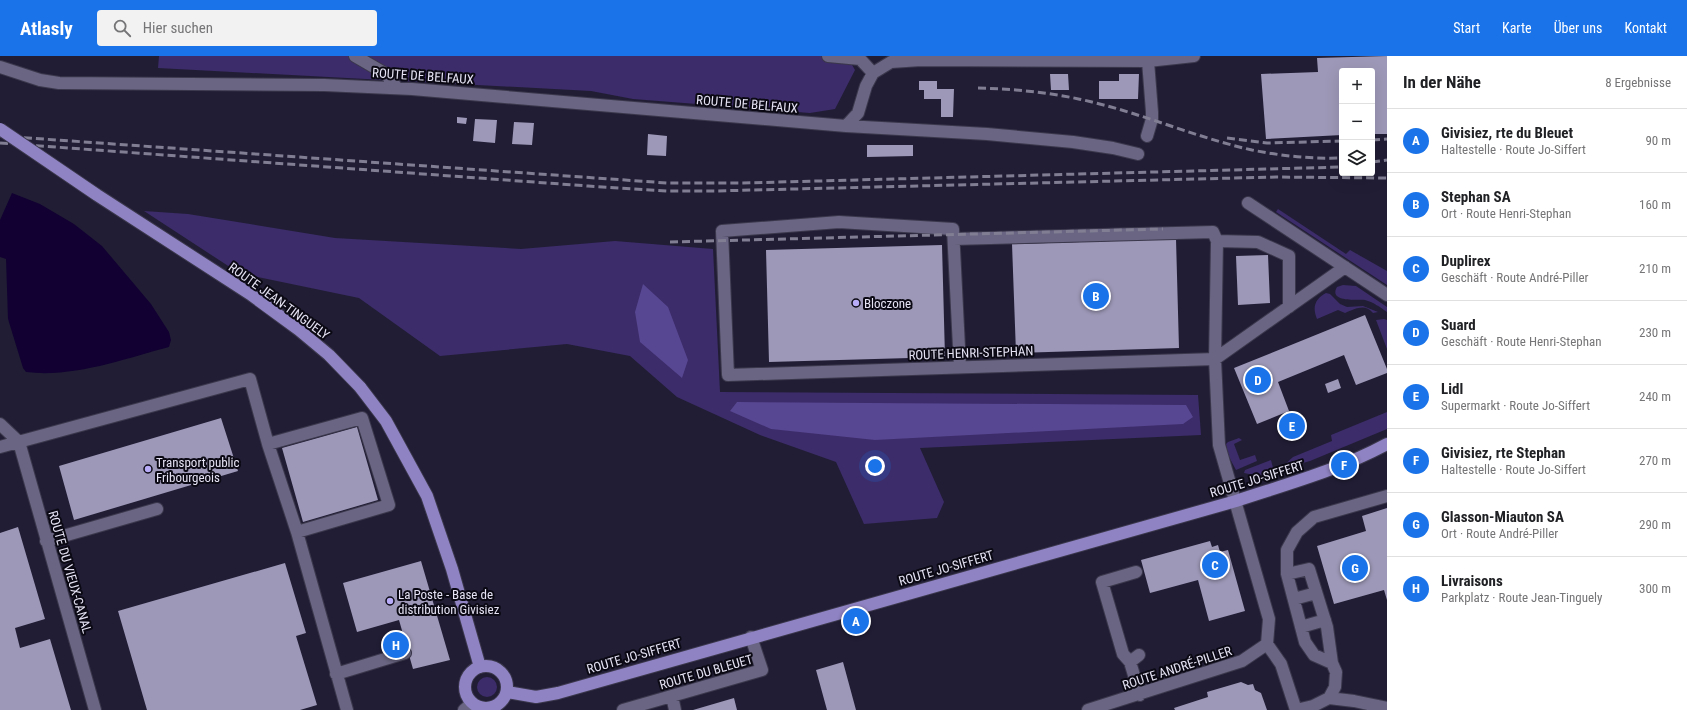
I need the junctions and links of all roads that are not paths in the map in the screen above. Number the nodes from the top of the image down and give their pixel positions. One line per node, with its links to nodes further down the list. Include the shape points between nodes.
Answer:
1 (354, 56): 8 (street, via 386,74)
2 (828, 56): 7 (street, via 860,59)
3 (1194, 56): 5 (street)
4 (1062, 58): 5 (street); 7 (street, via 891,62)
5 (1148, 61): 11 (street, via 1152,119)
6 (0, 67): 8 (street, ROUTE DE BELFAUX, via 40,80 59,82)
7 (873, 73): 9 (street, via 858,113)
8 (397, 88): 9 (street, ROUTE DE BELFAUX)
9 (846, 126): 12 (street, ROUTE DE BELFAUX, via 1065,141)
10 (0, 129): 41 (main road, ROUTE JEAN-TINGUELY, bridge, via 97,196 250,294 329,355 360,387 386,421 427,496 452,569)
11 (1147, 136)
12 (1138, 154)
13 (1248, 203): 16 (street)
14 (954, 239): 15 (street, via 1213,232); 20 (street); 20 (street, ROUTE HENRI-STEPHAN, via 953,229 839,222 722,231 728,375)
15 (1217, 241): 18 (street, via 1258,242 1289,256); 19 (street)
16 (1345, 267): 17 (street); 18 (street)
17 (1387, 295)
18 (1289, 306): 19 (street)
19 (1214, 359): 20 (street, ROUTE HENRI-STEPHAN); 27 (street, via 1219,445)
20 (960, 368)
21 (0, 424): 22 (street)
22 (19, 442): 23 (street, via 250,379); 25 (street); 30 (street, ROUTE DU VIEUX-CANAL)
23 (268, 444): 29 (street); 29 (street, via 362,418 389,505)
24 (1387, 444): 27 (main road, ROUTE JO-SIFFERT, via 1321,474)
25 (0, 447)
26 (1387, 496): 32 (street, via 1314,517 1297,532 1287,550)
27 (1236, 501): 37 (main road, ROUTE JO-SIFFERT); 38 (street, via 1269,619)
28 (157, 509): 30 (street)
29 (297, 532): 42 (street)
30 (46, 541): 49 (street, ROUTE DU VIEUX-CANAL)
31 (1136, 572): 44 (street, via 1102,582 1123,654 1134,659)
32 (1287, 574): 33 (street, via 1309,568); 34 (street)
33 (1316, 593): 34 (street); 35 (street)
34 (1294, 599): 36 (street)
35 (1325, 620): 36 (street); 40 (street)
36 (1301, 627): 40 (street, via 1305,642 1314,655)
37 (751, 637): 43 (main road, ROUTE JO-SIFFERT, via 558,693 536,697); 45 (street, ROUTE DU BLEUET, via 762,670)
38 (1267, 644): 44 (street, ROUTE ANDRÉ-PILLER, via 1242,661); 54 (street, via 1281,664)
39 (405, 653): 42 (street)
40 (1332, 663): 46 (street, via 1336,672 1335,687)
41 (480, 667): 43 (main road, via 494,667 501,671 508,684); 47 (main road, via 468,676 465,683)
42 (336, 674): 50 (street)
43 (507, 692): 47 (main road, via 504,699 493,707)
44 (1140, 695): 53 (street, ROUTE ANDRÉ-PILLER)
45 (672, 696): 51 (street, ROUTE DU BLEUET); 52 (street)
46 (1329, 698): 48 (street); 54 (street)
47 (468, 707)
48 (1387, 708)
49 (95, 710)
50 (347, 710)
51 (623, 710)
52 (675, 710)
53 (1088, 710)
54 (1296, 710)

